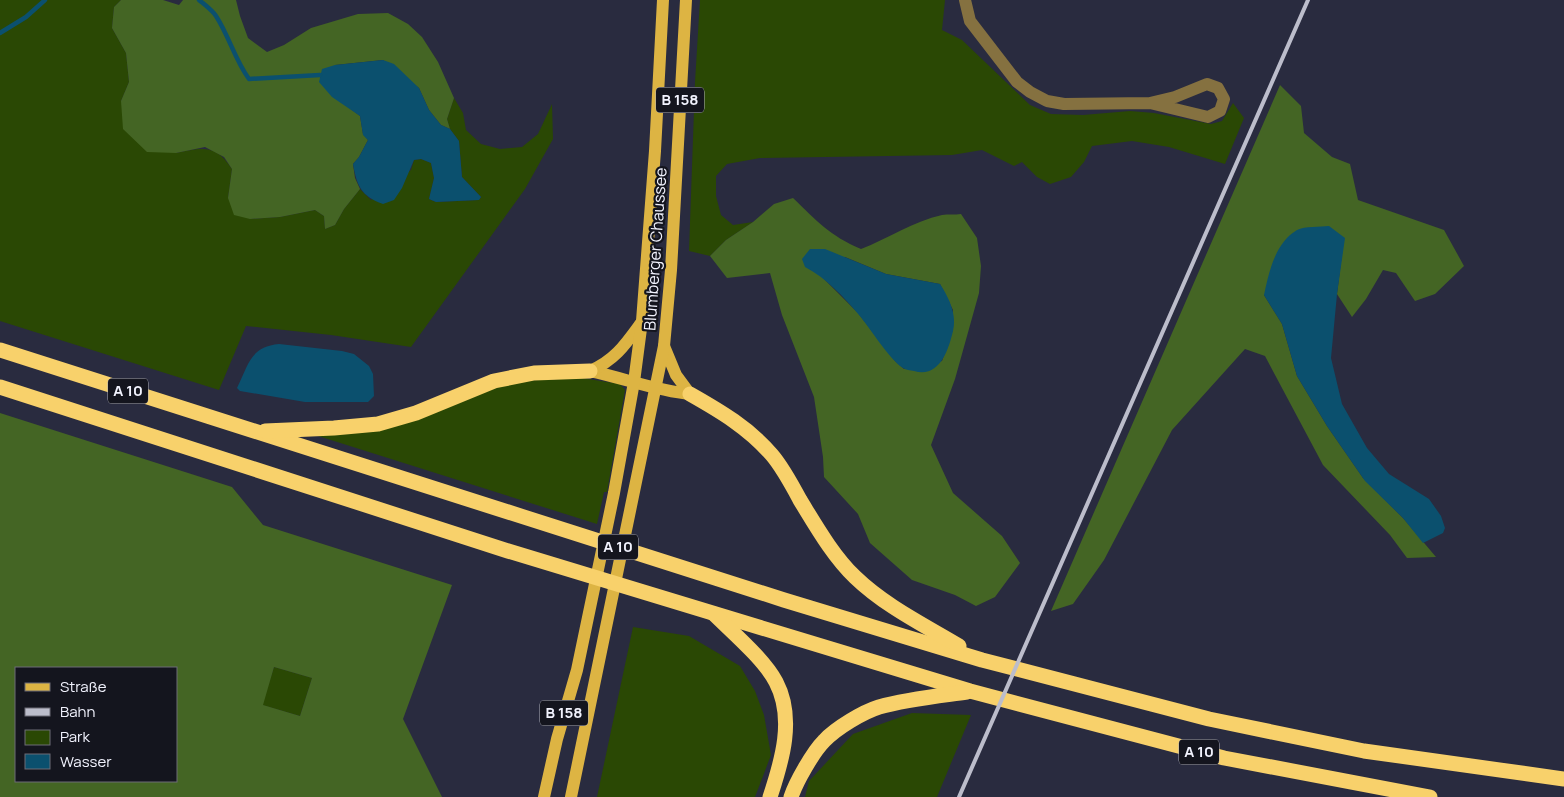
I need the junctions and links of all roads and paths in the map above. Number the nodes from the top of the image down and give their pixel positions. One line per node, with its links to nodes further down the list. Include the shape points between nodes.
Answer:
1 (662, 0): 5 (main road, Blumberger Chaussee / B 158)
2 (686, 0): 6 (main road, Blumberger Chaussee / B 158)
3 (965, 0): 4 (street, via 970,21 979,34 1017,82 1030,92 1064,104)
4 (1150, 103): 4 (street, via 1208,118 1220,111 1224,98 1218,88 1207,84)
5 (642, 321): 8 (main road, via 614,357); 9 (main road, Blumberger Chaussee / B 158)
6 (664, 346): 11 (main road, Blumberger Chaussee / B 158); 12 (main road, via 676,375)
7 (0, 350): 13 (highway, A 10)
8 (590, 371): 9 (main road); 13 (highway, via 534,373 494,381 416,413 378,424)
9 (634, 382): 11 (main road); 18 (main road, Blumberger Chaussee / B 158, via 577,670)
10 (0, 387): 14 (highway, A 10, via 489,545)
11 (656, 389): 12 (main road); 19 (main road, Blumberger Chaussee / B 158)
12 (690, 394): 15 (highway, via 734,420 773,456 813,522 855,577 905,615)
13 (255, 431): 15 (highway, A 10)
14 (713, 612): 16 (highway, A 10); 20 (highway, via 761,662 776,681 784,701 783,753)
15 (982, 660): 17 (highway, A 10, via 1209,718 1364,751)
16 (970, 691): 21 (highway, via 878,707 855,718 824,741); 22 (highway, A 10, via 1224,758)
17 (1564, 779)
18 (544, 797)
19 (571, 797)
20 (770, 797)
21 (791, 797)
22 (1430, 797)

